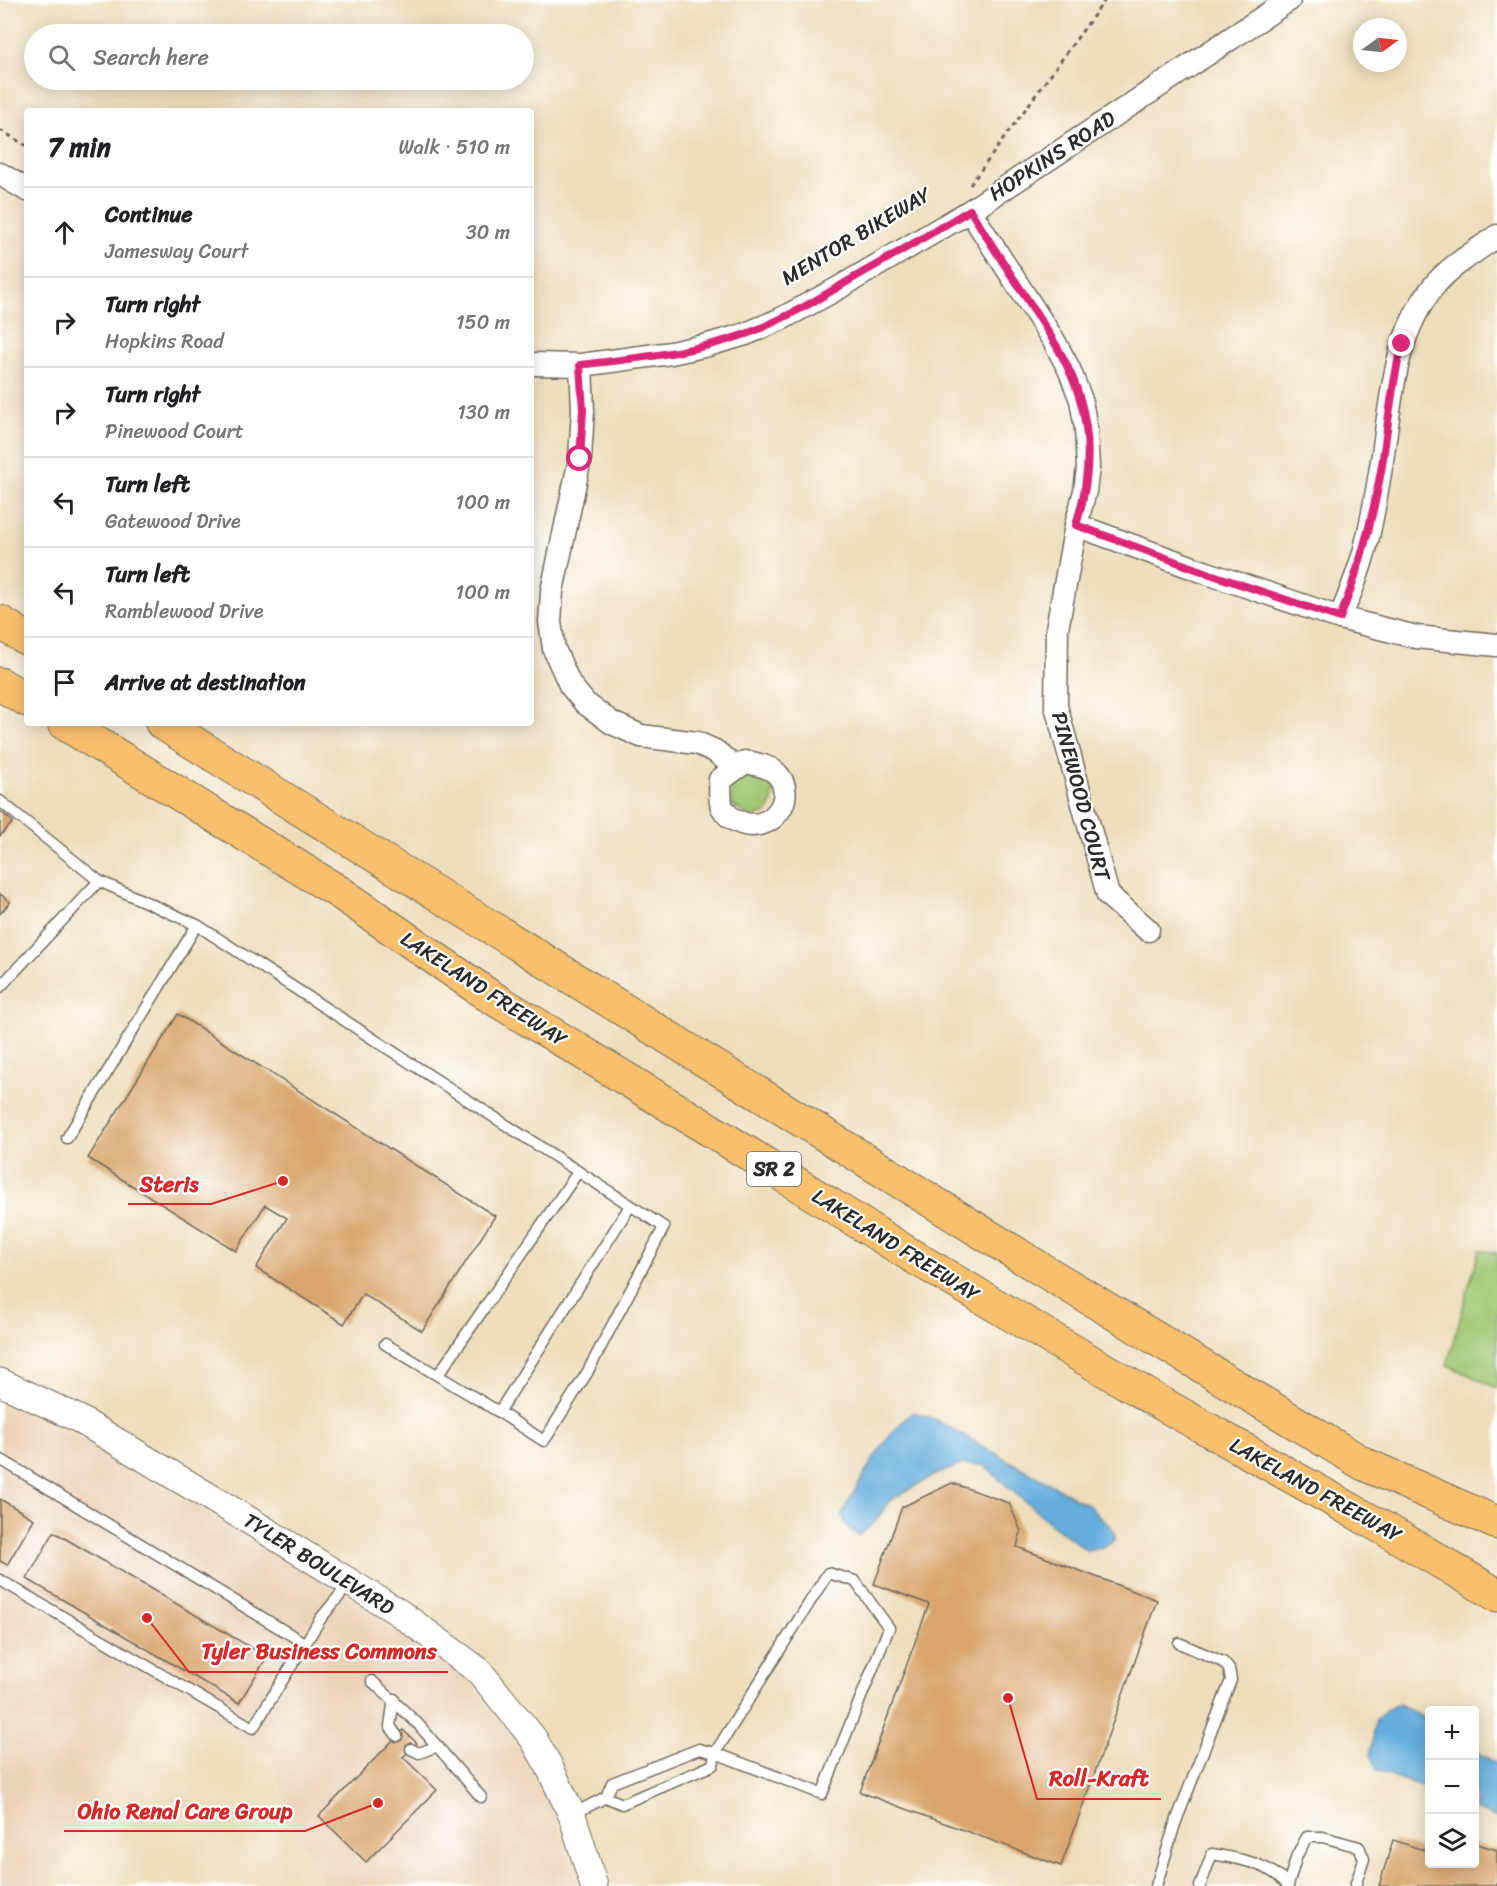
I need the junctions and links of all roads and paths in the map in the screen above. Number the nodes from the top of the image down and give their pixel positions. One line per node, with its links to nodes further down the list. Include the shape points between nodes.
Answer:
1 (1105, 0): 7 (path, MENTOR BIKEWAY, via 970,184)
2 (1289, 0): 7 (street, HOPKINS ROAD)
3 (0, 130): 4 (path)
4 (24, 144)
5 (0, 174): 6 (street)
6 (24, 188)
7 (965, 201): 10 (street, HOPKINS ROAD, via 835,290 746,334 671,353); 11 (street, PINEWOOD COURT, via 1054,341 1081,400 1088,468)
8 (1497, 236): 12 (street, via 1455,265 1433,287 1402,344 1366,545)
9 (534, 364): 10 (street, HOPKINS ROAD)
10 (580, 365): 20 (street, via 580,459 552,591 550,622 554,649 570,685 585,703 612,723 641,736 697,743)
11 (1076, 525): 12 (street); 24 (street, PINEWOOD COURT, via 1057,629 1056,706 1108,895)
12 (1340, 618): 15 (street, via 1416,637)
13 (0, 622): 14 (highway)
14 (24, 637)
15 (1497, 645)
16 (0, 684): 17 (highway)
17 (24, 698)
18 (69, 726): 37 (highway, LAKELAND FREEWAY / SR 2, via 342,894 488,996 914,1257)
19 (167, 726): 34 (highway, SR 2, via 1021,1257 1364,1464)
20 (736, 768)
21 (0, 801): 22 (lane)
22 (99, 881): 23 (lane); 25 (lane)
23 (197, 925): 26 (lane); 27 (lane)
24 (1148, 930)
25 (0, 987)
26 (67, 1138)
27 (578, 1172): 28 (lane); 30 (lane)
28 (630, 1206): 32 (lane); 32 (lane, via 664,1227 587,1373 544,1441)
29 (385, 1344): 30 (lane)
30 (438, 1376): 32 (lane)
31 (0, 1382): 36 (street, TYLER BOULEVARD, via 77,1418)
32 (499, 1412)
33 (0, 1459): 39 (lane)
34 (1497, 1523)
35 (0, 1580): 39 (lane, via 254,1728)
36 (350, 1583): 39 (lane, via 321,1618); 48 (street, TYLER BOULEVARD, via 398,1612 478,1671 533,1738)
37 (1497, 1595)
38 (1179, 1643): 50 (lane, via 1223,1662 1231,1680 1175,1824)
39 (306, 1644)
40 (372, 1681): 41 (lane)
41 (394, 1699): 42 (lane, via 390,1726); 43 (lane)
42 (397, 1736)
43 (438, 1746): 44 (lane, via 419,1753); 46 (lane)
44 (411, 1749)
45 (715, 1753): 45 (lane, via 822,1794 889,1628 855,1581 828,1573); 47 (lane, via 699,1749 612,1783); 47 (lane, via 713,1766 622,1804)
46 (481, 1797)
47 (606, 1797): 48 (lane)
48 (572, 1815): 49 (street, TYLER BOULEVARD)
49 (594, 1886)
50 (1156, 1886)
51 (1200, 1886): 52 (lane, via 1212,1854 1249,1861 1274,1873)
52 (1288, 1886): 53 (lane, via 1307,1837 1323,1837 1359,1847 1364,1859)
53 (1355, 1886)

